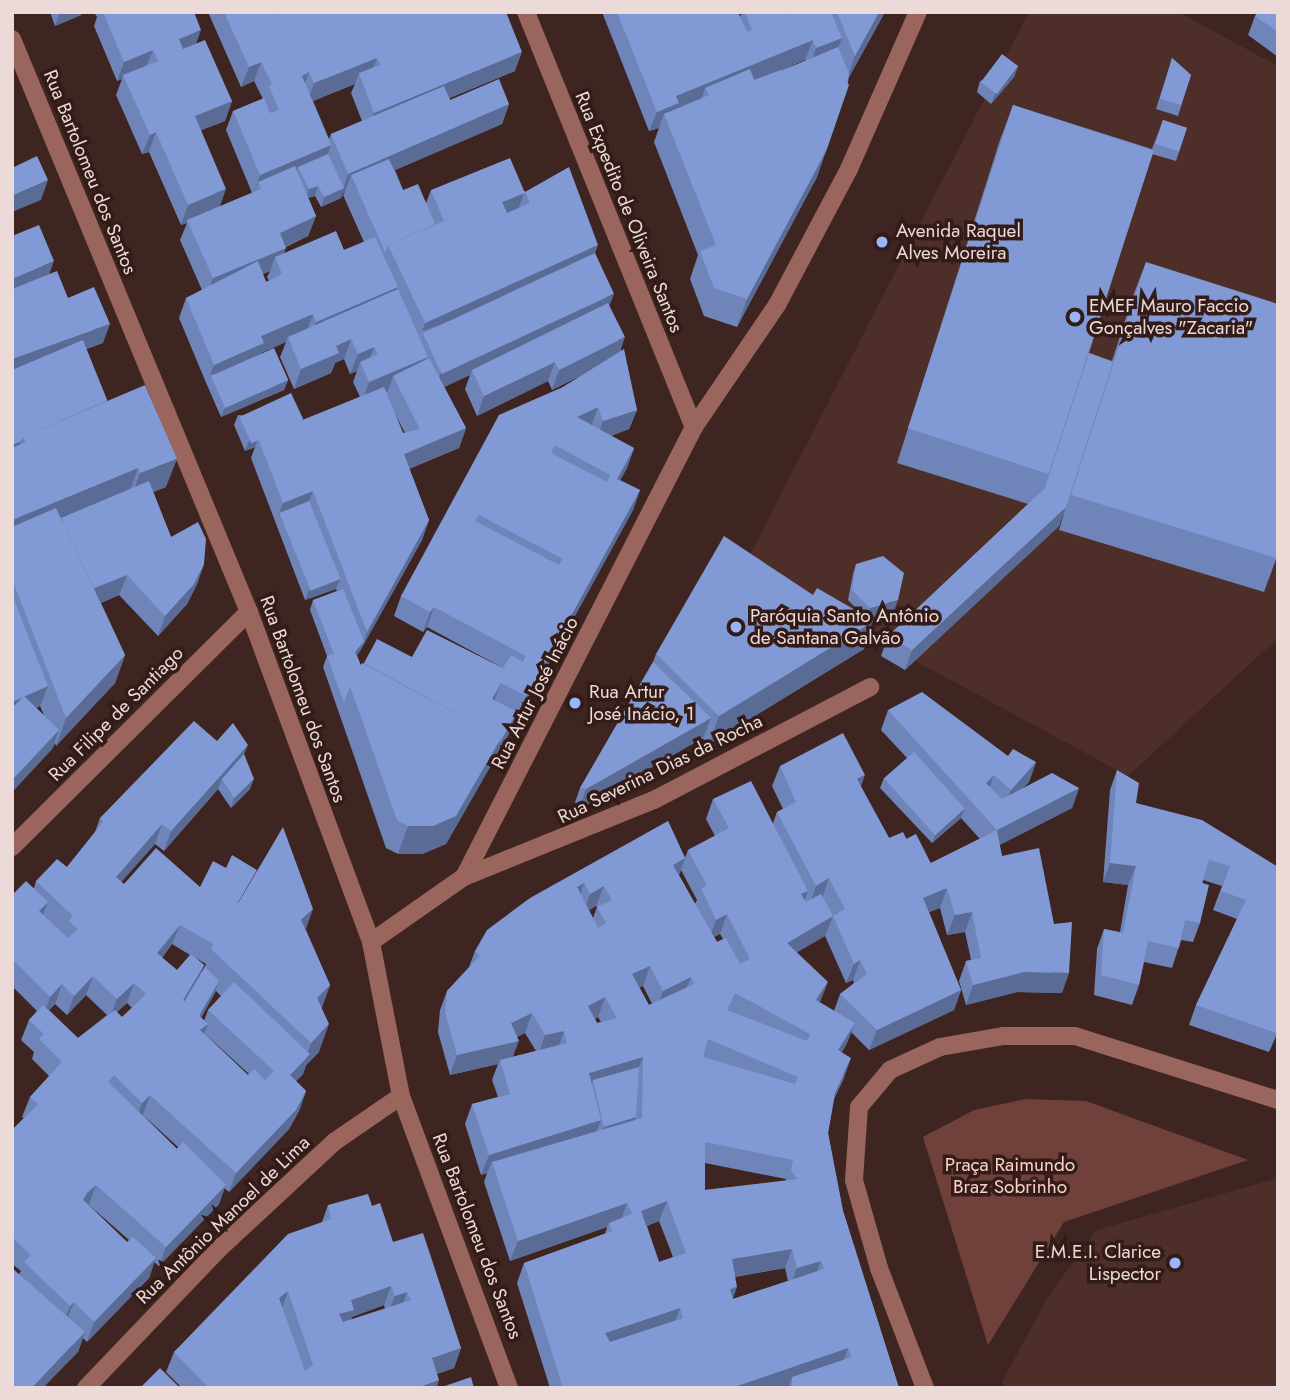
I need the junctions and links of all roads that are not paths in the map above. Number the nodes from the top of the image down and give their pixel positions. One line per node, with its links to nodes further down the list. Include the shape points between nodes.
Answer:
1 (526, 12): 4 (street, Rua Expedito de Oliveira Santos)
2 (918, 12): 4 (street, via 849,169 777,305)
3 (12, 39): 5 (street, Rua Bartolomeu dos Santos)
4 (694, 427): 8 (street, Rua Artur José Inácio)
5 (249, 612): 7 (street, Rua Filipe de Santiago); 9 (street, Rua Bartolomeu dos Santos)
6 (870, 687): 8 (street, Rua Severina Dias da Rocha, via 654,800)
7 (12, 847)
8 (464, 877): 9 (street, Rua Artur José Inácio)
9 (371, 942): 10 (street, Rua Bartolomeu dos Santos)
10 (401, 1096): 12 (street, Rua Antônio Manoel de Lima, via 324,1151 220,1248); 13 (street, Rua Bartolomeu dos Santos)
11 (1278, 1100): 14 (street, via 1075,1036 1004,1036 940,1047 890,1070 859,1107 854,1180 879,1268)
12 (86, 1388)
13 (509, 1388)
14 (925, 1388)

